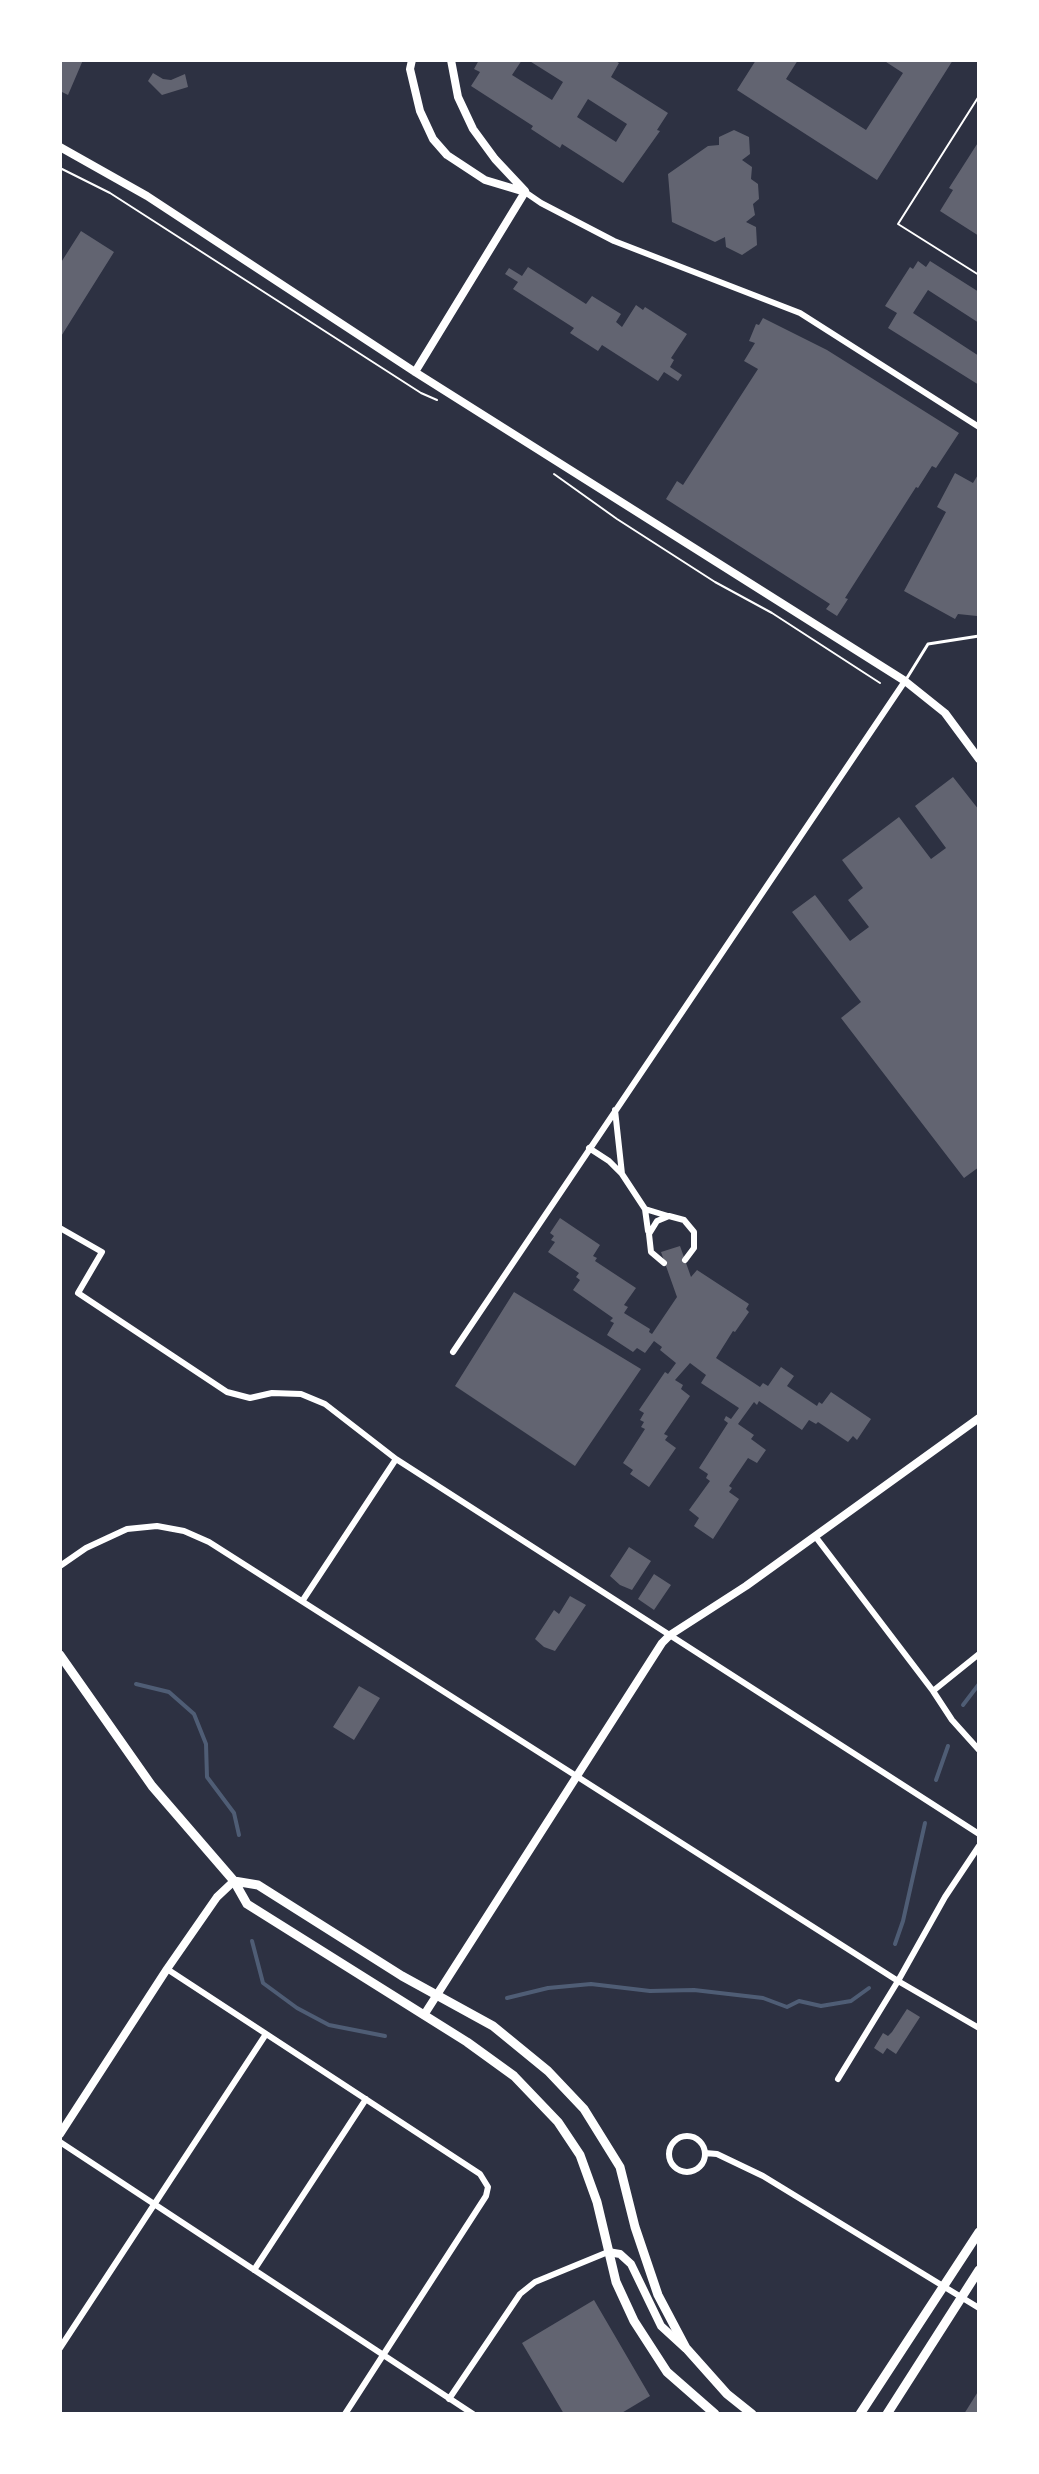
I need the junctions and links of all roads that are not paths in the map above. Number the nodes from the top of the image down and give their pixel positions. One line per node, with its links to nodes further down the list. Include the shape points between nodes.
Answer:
1 (412, 60): 4 (street, via 420,111 433,139 485,180)
2 (451, 60): 4 (street, via 458,97 473,129)
3 (60, 147): 5 (street, via 147,196)
4 (525, 192): 5 (street); 6 (street, via 614,241 800,313)
5 (415, 372): 8 (street)
6 (979, 427)
7 (979, 636): 8 (lane, via 928,644)
8 (905, 681): 9 (street, via 945,713); 10 (street)
9 (979, 759)
10 (615, 1110): 11 (street); 12 (street)
11 (589, 1148): 12 (street); 19 (street)
12 (622, 1174): 13 (street)
13 (645, 1209): 14 (street); 16 (street)
14 (669, 1216): 16 (street, via 657,1221); 17 (street, via 684,1220 694,1232 694,1248)
15 (60, 1228): 21 (street, via 102,1252 78,1293 227,1392 250,1398 301,1394 325,1404)
16 (649, 1234): 18 (street, via 651,1252)
17 (685, 1260)
18 (664, 1263)
19 (453, 1352)
20 (979, 1418): 22 (street)
21 (396, 1459): 24 (street); 25 (street)
22 (815, 1536): 25 (street); 28 (street)
23 (60, 1566): 24 (street, via 127,1529 157,1526 209,1542)
24 (303, 1600): 30 (street)
25 (670, 1635): 30 (street); 31 (street)
26 (979, 1654): 28 (street)
27 (60, 1655): 33 (main road, via 152,1786)
28 (933, 1691): 29 (street)
29 (979, 1750)
30 (577, 1775): 35 (street); 36 (street)
31 (979, 1834)
32 (979, 1846): 35 (street)
33 (234, 1881): 34 (street); 36 (main road, via 258,1885); 37 (main road, via 247,1904)
34 (167, 1969): 39 (street); 42 (street)
35 (898, 1981): 38 (street); 40 (street)
36 (437, 1995): 37 (street); 54 (main road, via 493,2026 584,2109 620,2167 658,2295)
37 (424, 2015): 47 (main road, via 514,2076 558,2122 580,2155)
38 (979, 2028)
39 (266, 2034): 41 (street); 45 (street)
40 (838, 2079)
41 (366, 2099): 48 (street); 55 (street, via 480,2174 488,2187)
42 (60, 2134)
43 (60, 2142): 45 (street)
44 (705, 2153): 44 (street, via 701,2142 685,2136 668,2152 671,2164 687,2173 698,2169); 50 (street, via 763,2176)
45 (154, 2204): 48 (street); 53 (street)
46 (979, 2232): 50 (main road)
47 (608, 2252): 54 (street, via 631,2264 661,2326); 56 (street, via 535,2282 520,2294); 59 (main road, via 634,2321 667,2372)
48 (254, 2270): 55 (street)
49 (979, 2270): 51 (main road)
50 (944, 2287): 51 (street); 61 (main road)
51 (962, 2297): 52 (street); 62 (main road)
52 (979, 2308)
53 (60, 2348)
54 (686, 2348): 60 (main road)
55 (384, 2355): 56 (street); 57 (street)
56 (449, 2399): 58 (street)
57 (345, 2414)
58 (473, 2414)
59 (715, 2414)
60 (752, 2414)
61 (860, 2414)
62 (887, 2414)

